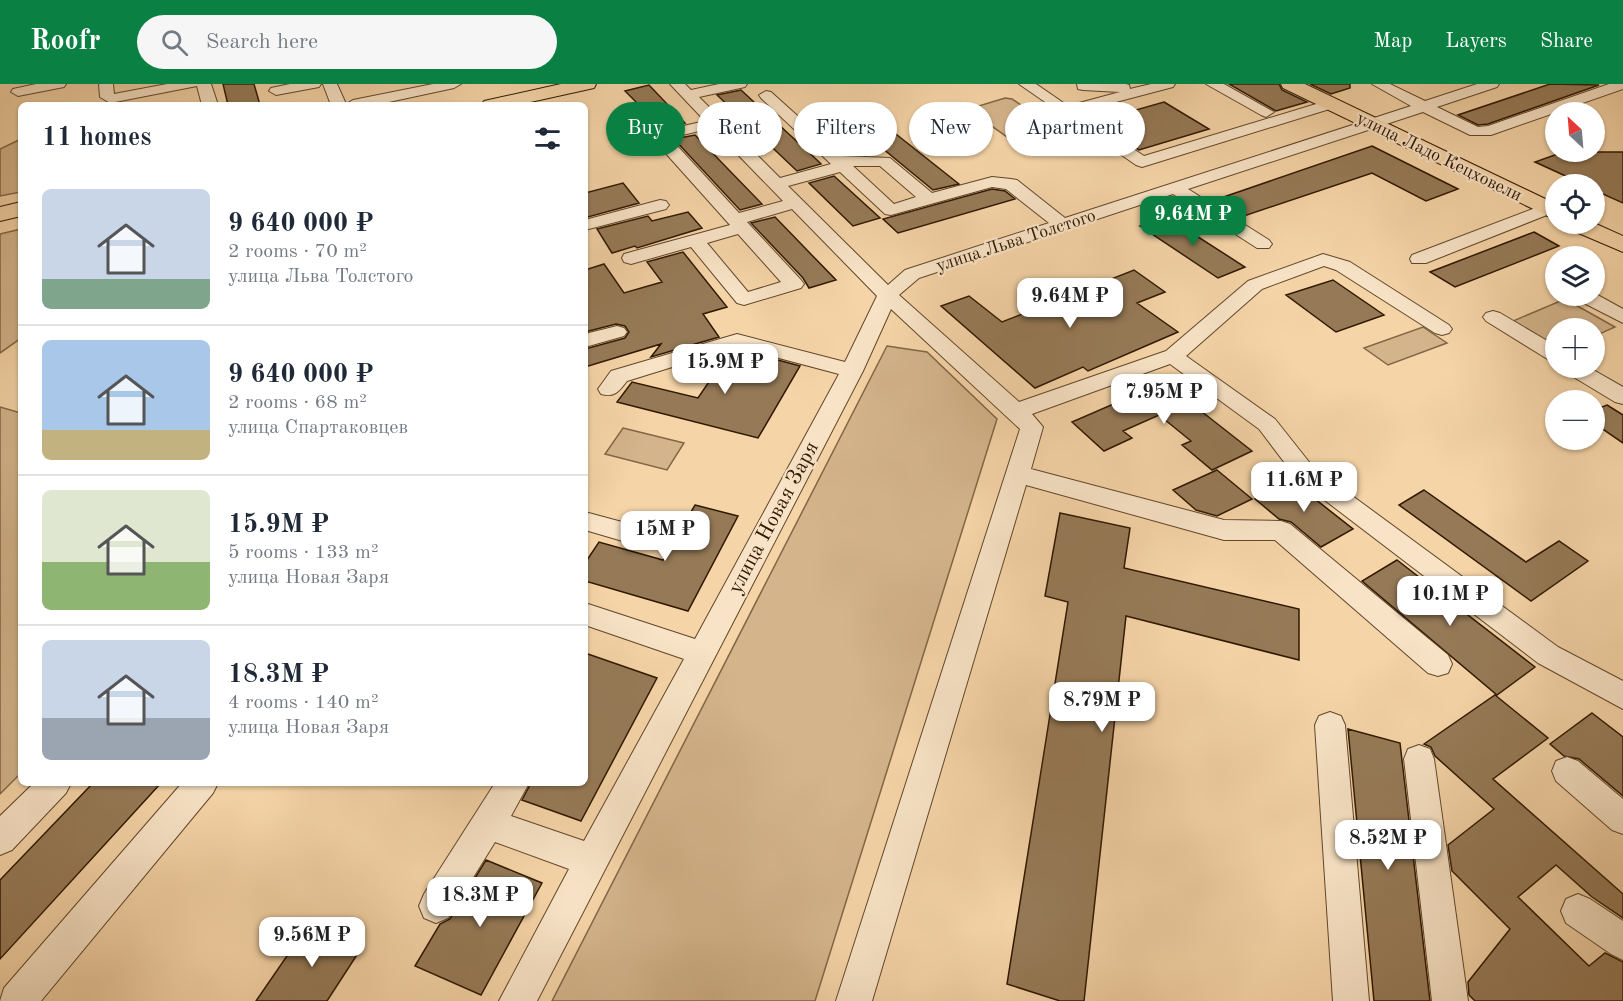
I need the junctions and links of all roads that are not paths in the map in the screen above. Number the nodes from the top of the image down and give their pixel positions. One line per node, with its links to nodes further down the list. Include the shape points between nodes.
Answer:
1 (59, 84): 21 (street)
2 (106, 84): 3 (street, via 110,99)
3 (191, 84)
4 (204, 84): 26 (street)
5 (314, 84): 22 (street)
6 (330, 84): 27 (street)
7 (454, 84): 28 (street)
8 (587, 84): 29 (main road)
9 (740, 84): 20 (street)
10 (1026, 84): 30 (street)
11 (1138, 84): 19 (street, via 1136,88)
12 (1168, 84): 25 (street)
13 (1213, 84): 35 (street)
14 (1290, 84): 32 (main road, улица Ладо Кецховели)
15 (1379, 84): 34 (street)
16 (1443, 84): 23 (street)
17 (1492, 84): 23 (street, улица Льва Толстого)
18 (1623, 84): 34 (street, via 1476,132)
19 (1082, 85): 25 (street)
20 (682, 90): 33 (street)
21 (18, 92)
22 (277, 93)
23 (1464, 93): 34 (street, улица Льва Толстого)
24 (766, 95): 41 (street)
25 (1106, 100): 31 (street)
26 (209, 102)
27 (338, 102)
28 (367, 102)
29 (505, 102)
30 (1053, 102)
31 (1099, 102)
32 (1331, 104): 36 (main road, улица Ладо Кецховели); 40 (street)
33 (697, 105)
34 (1426, 106): 36 (street, улица Льва Толстого)
35 (1266, 112)
36 (1373, 124): 43 (street, улица Льва Толстого); 47 (main road, улица Ладо Кецховели)
37 (677, 156): 52 (street)
38 (748, 156): 42 (street)
39 (1133, 156): 40 (street)
40 (1142, 162): 43 (street)
41 (840, 164): 42 (street); 44 (street, via 884,161); 44 (street, via 891,210)
42 (776, 184): 45 (street)
43 (1179, 188): 53 (street, улица Льва Толстого); 56 (street)
44 (929, 200): 53 (street, via 992,182 1011,184)
45 (795, 203): 52 (street); 60 (street)
46 (660, 206): 51 (street)
47 (1545, 208)
48 (18, 210): 50 (main road)
49 (1545, 213): 59 (street)
50 (0, 214)
51 (588, 224)
52 (739, 224): 55 (street); 55 (street, via 794,284 744,299)
53 (1064, 226): 60 (street, улица Льва Толстого, via 912,274)
54 (1599, 234): 57 (main road)
55 (696, 241): 58 (street)
56 (1263, 244)
57 (1623, 245)
58 (631, 258)
59 (1419, 259)
60 (886, 295): 69 (street, улица Новая Заря); 73 (street)
61 (1603, 306): 63 (street)
62 (1493, 317): 67 (street)
63 (1623, 317)
64 (1442, 329): 68 (street, via 1343,266 1323,260 1255,285)
65 (617, 332): 66 (street)
66 (588, 340)
67 (1545, 349)
68 (1173, 356): 73 (street); 80 (street, via 1267,424 1314,480 1548,656)
69 (852, 371): 71 (street, via 737,340 619,376); 78 (street, улица Новая Заря)
70 (1592, 378): 72 (street)
71 (609, 389)
72 (1623, 397)
73 (1014, 412): 74 (street, via 1032,427)
74 (1016, 474): 79 (street, via 1224,530 1281,531); 96 (street)
75 (588, 524): 76 (street)
76 (650, 539)
77 (588, 615): 78 (street)
78 (703, 653): 90 (street, улица Новая Заря)
79 (1438, 664)
80 (1623, 696)
81 (1330, 726): 97 (street)
82 (1419, 759): 98 (street)
83 (1567, 771): 87 (street)
84 (52, 786): 89 (street)
85 (199, 786): 94 (street)
86 (511, 786): 88 (street)
87 (1623, 819)
88 (488, 824): 90 (street); 91 (street)
89 (0, 839)
90 (591, 860): 95 (street, улица Новая Заря)
91 (436, 906)
92 (1578, 911): 93 (street)
93 (1623, 942)
94 (17, 1001)
95 (517, 1001)
96 (854, 1001)
97 (1351, 1001)
98 (1450, 1001)

